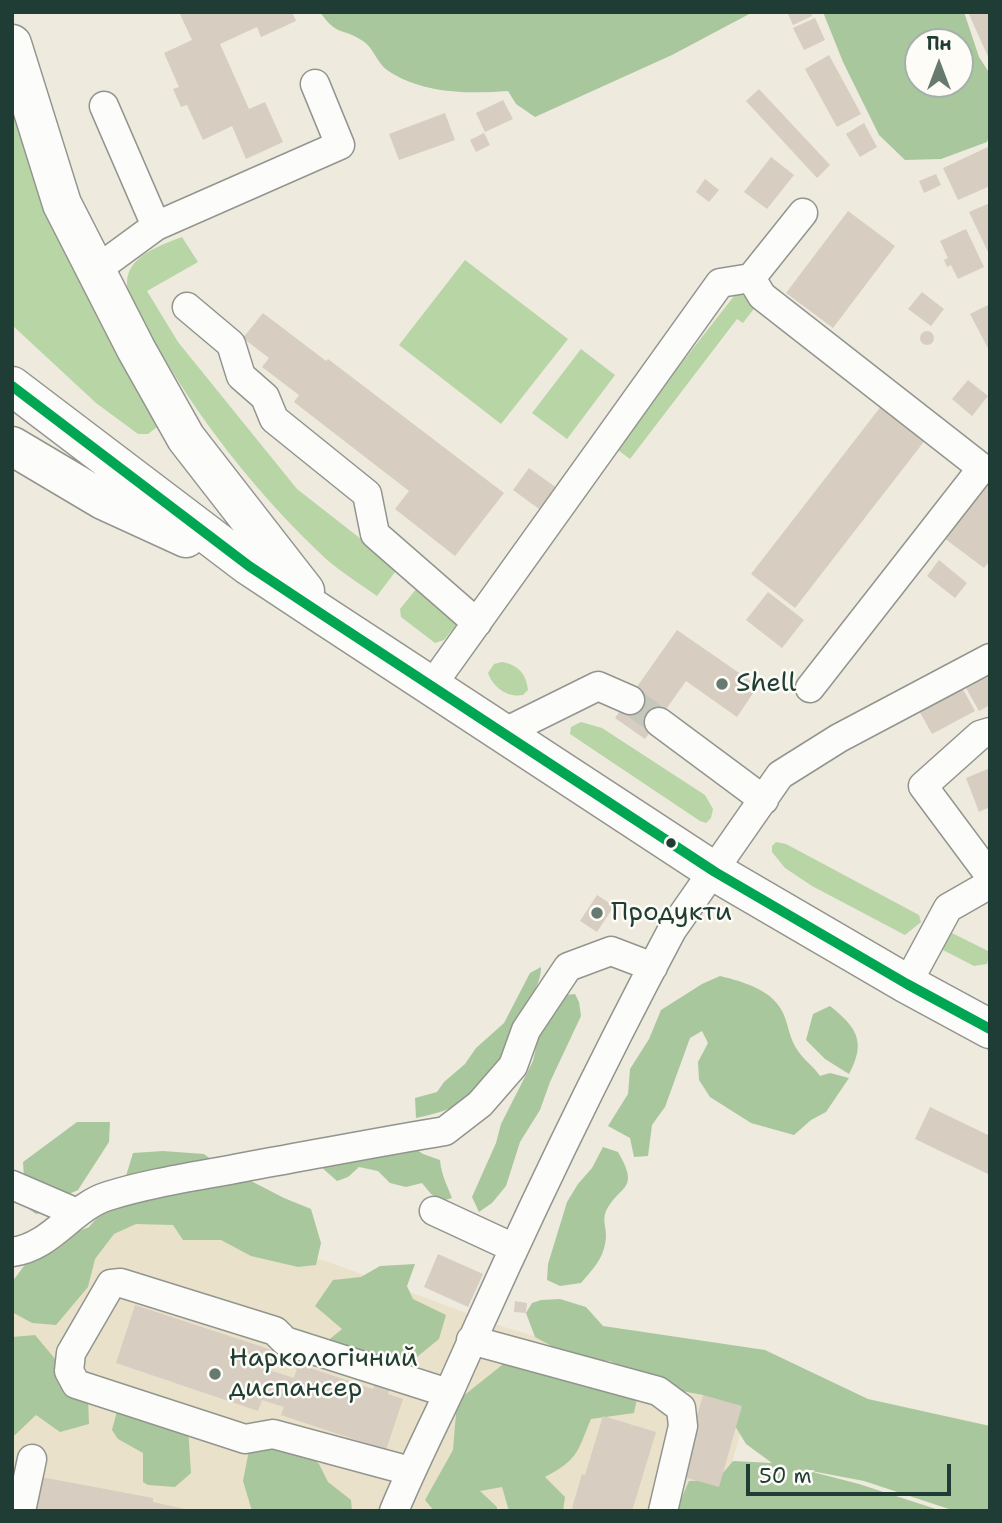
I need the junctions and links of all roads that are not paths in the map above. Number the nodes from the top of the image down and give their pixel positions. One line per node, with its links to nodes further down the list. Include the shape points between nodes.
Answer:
1 (12, 44): 6 (highway, via 62,204)
2 (315, 84): 5 (lane, via 340,145)
3 (104, 106): 5 (lane)
4 (803, 213): 7 (lane)
5 (156, 226): 6 (lane)
6 (96, 270): 12 (highway, via 186,438)
7 (751, 278): 13 (lane, via 720,283); 16 (lane, via 762,296 982,468)
8 (187, 307): 13 (lane, via 231,344 241,376 265,397 274,419 367,494 375,534)
9 (12, 386): 11 (highway)
10 (12, 446): 11 (highway, via 103,500)
11 (249, 566): 12 (highway)
12 (323, 615): 15 (highway)
13 (477, 623): 15 (lane)
14 (990, 658): 21 (lane, via 839,737 780,775)
15 (432, 685): 20 (highway)
16 (810, 688)
17 (630, 700): 20 (lane, via 598,686)
18 (659, 722): 21 (lane)
19 (990, 732): 23 (lane, via 980,735 923,786)
20 (503, 733): 22 (highway)
21 (764, 800): 22 (lane)
22 (715, 872): 25 (lane); 26 (highway)
23 (990, 876)
24 (990, 884): 26 (lane, via 948,908)
25 (653, 967): 30 (lane, via 611,951 568,967 526,1030 513,1066 480,1104 445,1131 168,1181 105,1196); 31 (lane)
26 (907, 984): 27 (highway)
27 (987, 1022)
28 (12, 1185): 30 (lane)
29 (434, 1211): 31 (lane)
30 (77, 1213): 32 (lane, via 49,1237)
31 (514, 1248): 33 (lane)
32 (12, 1252)
33 (471, 1340): 34 (lane); 39 (lane, via 658,1391 681,1408 683,1426)
34 (448, 1393): 36 (lane); 36 (lane, via 285,1342 275,1331 121,1283 111,1284 71,1353 69,1371 76,1384 246,1439 273,1434)
35 (32, 1459): 37 (lane)
36 (410, 1471): 38 (lane)
37 (21, 1511)
38 (394, 1511)
39 (663, 1511)

